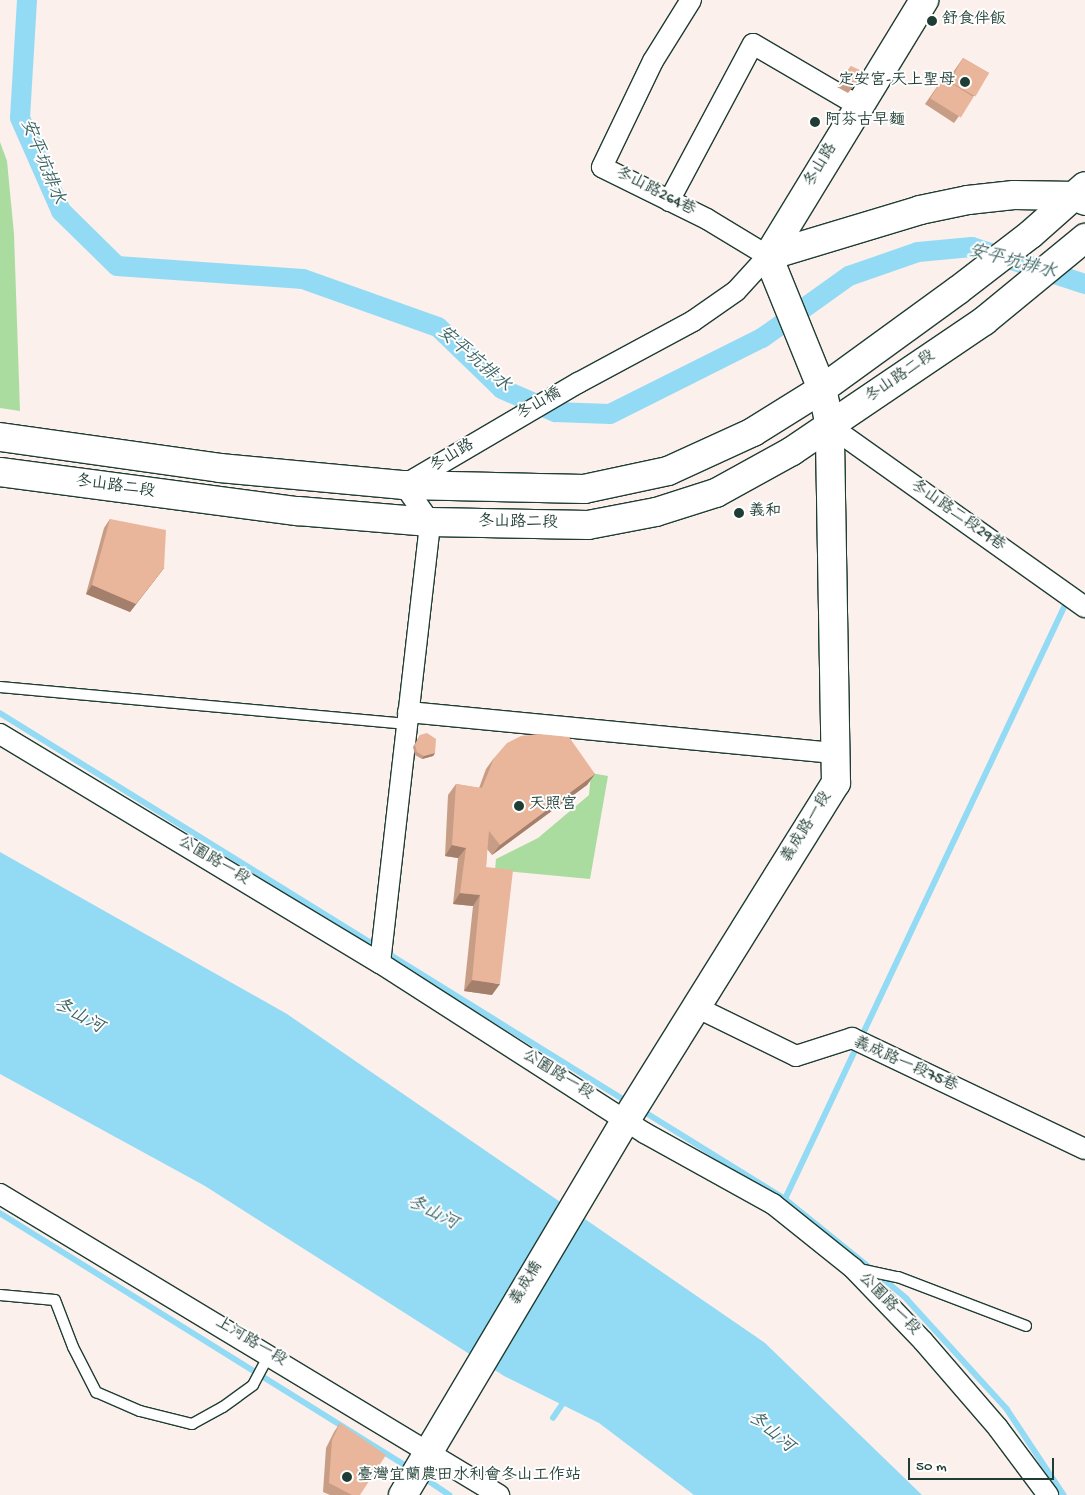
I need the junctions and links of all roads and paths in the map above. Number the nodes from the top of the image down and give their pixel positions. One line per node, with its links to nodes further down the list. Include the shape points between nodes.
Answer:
1 (692, 0): 5 (street, 冬山路264巷, via 653,61 602,167)
2 (924, 0): 3 (main road, 冬山路)
3 (859, 106): 5 (street, via 753,44); 7 (main road, 冬山路)
4 (1082, 194): 7 (main road, via 1014,195 968,200 920,210); 9 (main road, 冬山路二段, via 957,291)
5 (669, 201): 7 (street, 冬山路264巷)
6 (1085, 238): 10 (main road, 冬山路二段, via 984,321)
7 (768, 256): 8 (street, 冬山路, via 736,291 693,322); 9 (main road)
8 (578, 383): 11 (street, 冬山橋)
9 (822, 389): 10 (main road); 14 (main road, 冬山路二段, via 753,432 668,471 584,489)
10 (830, 426): 15 (main road, 冬山路二段, via 716,493 656,512 588,525); 16 (street, 冬山路二段29巷); 20 (main road, 義成路一段)
11 (501, 428): 14 (street, 冬山路)
12 (0, 436): 14 (main road, 冬山路二段, via 220,468)
13 (0, 472): 15 (main road, 冬山路二段, via 298,511)
14 (404, 485): 15 (street)
15 (430, 522): 18 (street)
16 (1085, 607)
17 (0, 687): 18 (lane)
18 (408, 718): 20 (street); 21 (street)
19 (0, 734): 21 (street, 公園路一段)
20 (834, 753): 22 (main road, 義成路一段, via 836,783)
21 (380, 963): 23 (street, 公園路一段)
22 (696, 1007): 23 (main road, 義成路一段); 24 (street, 義成路一段75巷, via 796,1056 852,1038)
23 (626, 1120): 25 (main road, 義成路一段); 27 (street, 公園路一段, via 773,1204)
24 (1085, 1149)
25 (608, 1150): 31 (main road, 義成橋)
26 (0, 1194): 30 (street, 上河路一段)
27 (853, 1268): 29 (lane, via 898,1277); 34 (street, 公園路一段, via 998,1428)
28 (0, 1296): 30 (lane, via 54,1300 96,1392 140,1411 192,1424 253,1385)
29 (1026, 1326)
30 (269, 1355): 31 (street, 上河路一段)
31 (428, 1450): 32 (main road); 33 (street, 上河路一段)
32 (403, 1495)
33 (499, 1495)
34 (1048, 1495)

